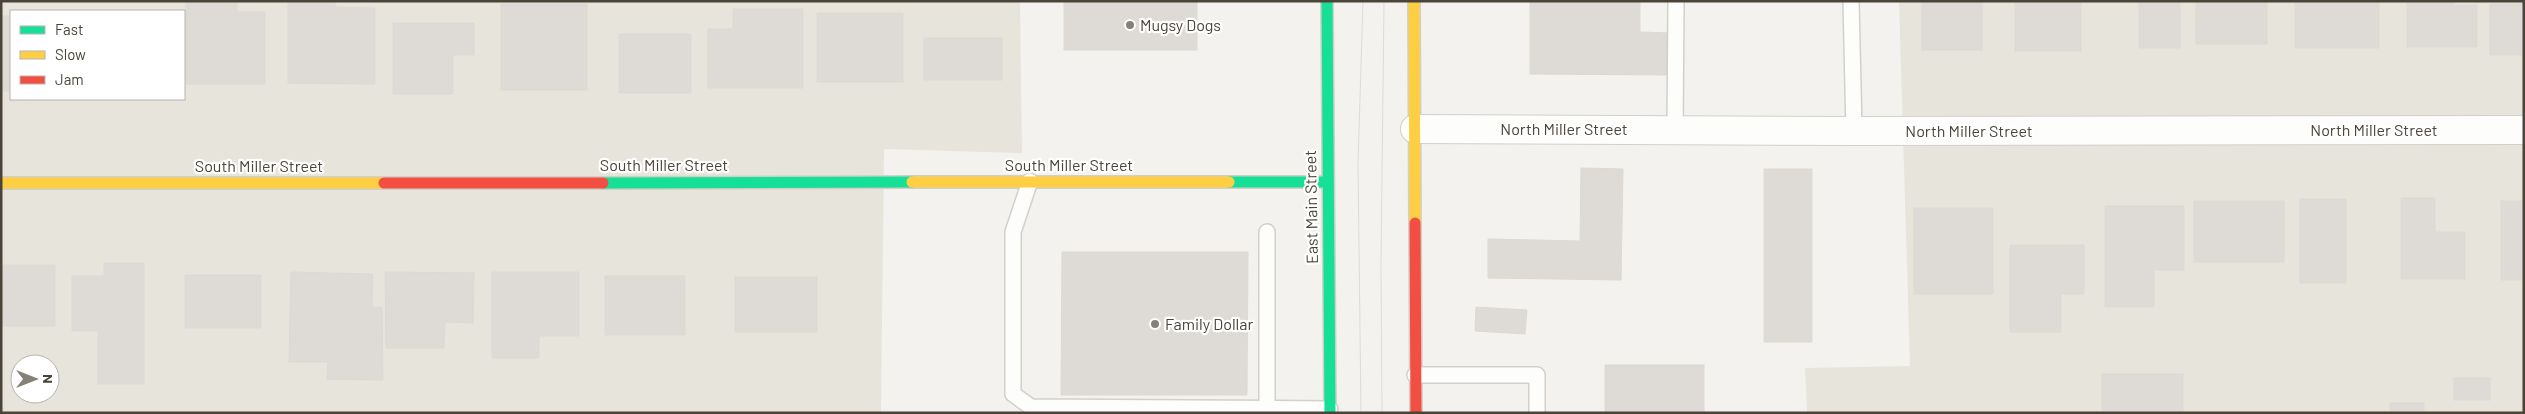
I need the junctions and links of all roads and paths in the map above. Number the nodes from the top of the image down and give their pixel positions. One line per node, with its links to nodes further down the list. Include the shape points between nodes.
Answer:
1 (1327, 1): 10 (street, East Main Street)
2 (1414, 1): 5 (street)
3 (1676, 1): 6 (lane)
4 (1851, 1): 8 (lane)
5 (1415, 129): 6 (street, North Miller Street); 13 (street)
6 (1675, 129): 8 (street, North Miller Street)
7 (2524, 130): 8 (street, North Miller Street)
8 (1854, 131)
9 (1030, 181): 10 (street, South Miller Street); 11 (street, South Miller Street); 14 (lane, via 1014,232 1013,394 1031,408)
10 (1327, 182): 15 (street, East Main Street)
11 (1, 183)
12 (1267, 232): 14 (lane)
13 (1416, 375): 16 (street); 17 (lane, via 1537,375)
14 (1267, 409): 15 (lane)
15 (1330, 411)
16 (1416, 413)
17 (1537, 413)

